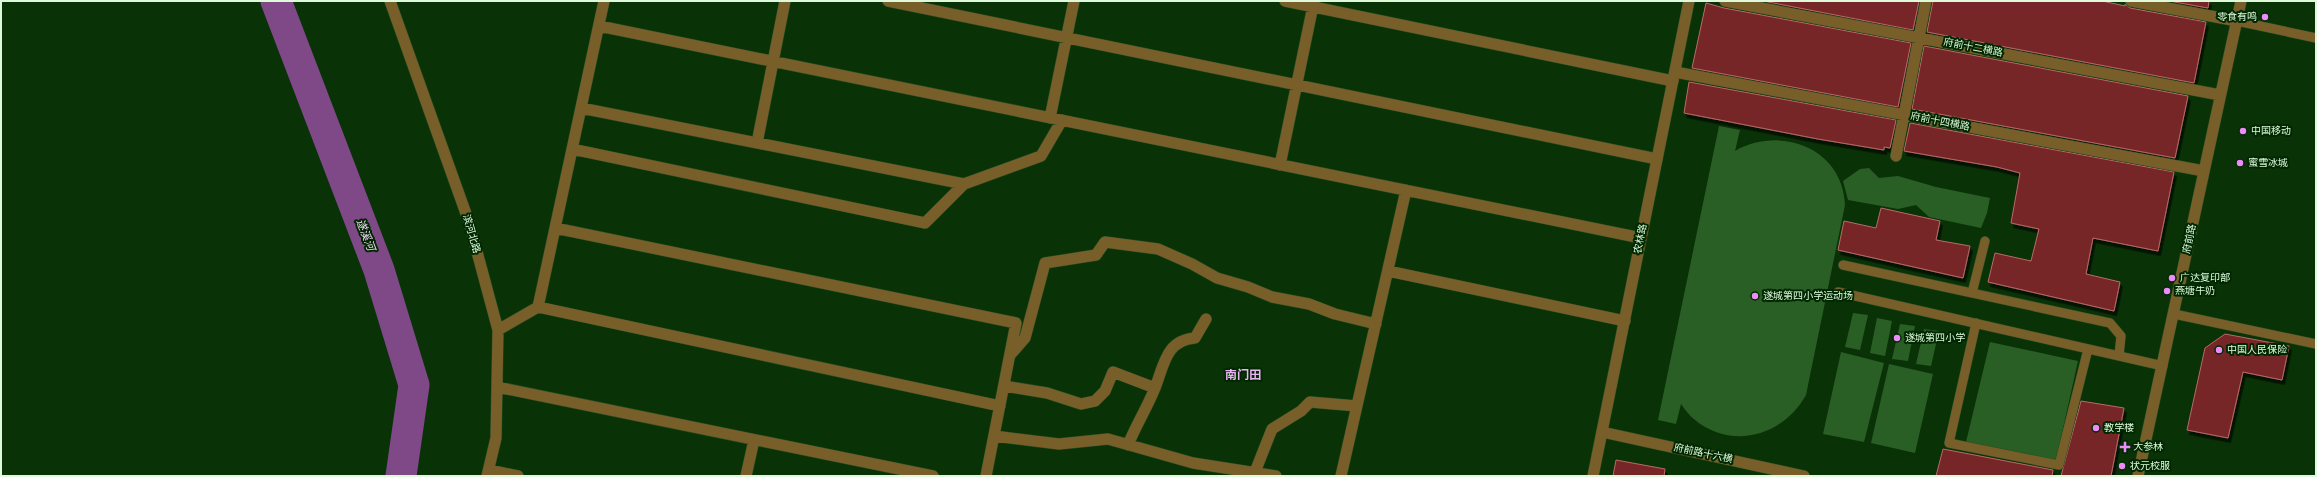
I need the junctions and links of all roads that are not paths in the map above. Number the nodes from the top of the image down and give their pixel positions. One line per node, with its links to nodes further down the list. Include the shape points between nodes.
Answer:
1 (390, 1): 47 (street, 滨河北路, via 469,222)
2 (604, 1): 14 (street)
3 (785, 1): 18 (street)
4 (888, 1): 15 (street)
5 (1074, 1): 15 (street)
6 (1285, 1): 12 (street, 府前十四横路)
7 (1690, 1): 19 (street, 农林路)
8 (1725, 1): 16 (street, 府前十二横路)
9 (1926, 1): 16 (street)
10 (2132, 1): 13 (street)
11 (2241, 1): 13 (street, 府前路)
12 (1314, 4): 19 (street, 府前十四横路); 20 (street)
13 (2237, 21): 17 (lane); 21 (street, 府前路)
14 (599, 26): 18 (street); 22 (street)
15 (1066, 38): 20 (street); 24 (street)
16 (1919, 38): 21 (street, 府前十二横路); 23 (street)
17 (2316, 38)
18 (773, 61): 24 (street); 26 (street)
19 (1674, 76): 23 (street, 府前十四横路); 29 (street, 农林路)
20 (1297, 85): 29 (street); 30 (street)
21 (2220, 95): 31 (street, 府前路)
22 (581, 108): 26 (street); 27 (street)
23 (1904, 115): 28 (street); 31 (street, 府前十四横路)
24 (1050, 118): 25 (street)
25 (1062, 120): 30 (street); 32 (street, via 1041,156)
26 (757, 143): 32 (street)
27 (572, 149): 32 (street, via 925,223); 34 (street)
28 (1896, 156)
29 (1657, 159): 35 (street, 农林路)
30 (1280, 165): 33 (street)
31 (2204, 171): 42 (street, 府前路)
32 (964, 184)
33 (1406, 190): 35 (street); 38 (street)
34 (555, 228): 41 (street); 50 (street, via 1016,323)
35 (1642, 238): 44 (street, 农林路)
36 (1985, 241): 40 (lane)
37 (1843, 265): 40 (lane)
38 (1388, 271): 44 (street); 46 (street)
39 (1838, 292): 45 (lane)
40 (1972, 293): 51 (lane, via 2110,323 2121,336)
41 (538, 307): 47 (street); 56 (street)
42 (2174, 314): 48 (lane); 52 (street, 府前路)
43 (1206, 319): 55 (street, via 1195,338 1183,339 1170,348)
44 (1624, 321): 58 (street, 农林路)
45 (1976, 323): 49 (lane); 49 (lane, via 1949,443 2059,465)
46 (1376, 324): 50 (street, via 1335,314 1309,304 1272,297 1217,278 1158,249 1105,242 1096,255 1045,263 1025,338); 57 (street)
47 (498, 330): 54 (street, 滨河北路)
48 (2316, 344)
49 (2088, 349): 51 (lane)
50 (1010, 356): 53 (street)
51 (2119, 356): 52 (lane)
52 (2163, 366): 72 (street, 府前路)
53 (1004, 386): 55 (street, via 1047,393 1080,404 1095,401 1105,391 1113,372); 56 (street)
54 (497, 387): 60 (street); 63 (street, 滨河北路, via 496,438)
55 (1155, 388): 61 (street)
56 (1000, 406): 59 (street)
57 (1357, 406): 62 (street, via 1310,402 1301,411 1272,429); 69 (street)
58 (1602, 432): 70 (street, 农林路); 71 (street, 府前路十六横)
59 (994, 436): 61 (street, via 1059,444 1108,439); 67 (street)
60 (754, 440): 65 (street); 66 (street)
61 (1128, 445): 62 (street, via 1193,463)
62 (1255, 472): 68 (street)
63 (488, 473): 64 (street)
64 (518, 476)
65 (746, 476)
66 (933, 476)
67 (986, 476)
68 (1276, 476)
69 (1341, 476)
70 (1593, 476)
71 (1804, 476)
72 (2138, 476)

